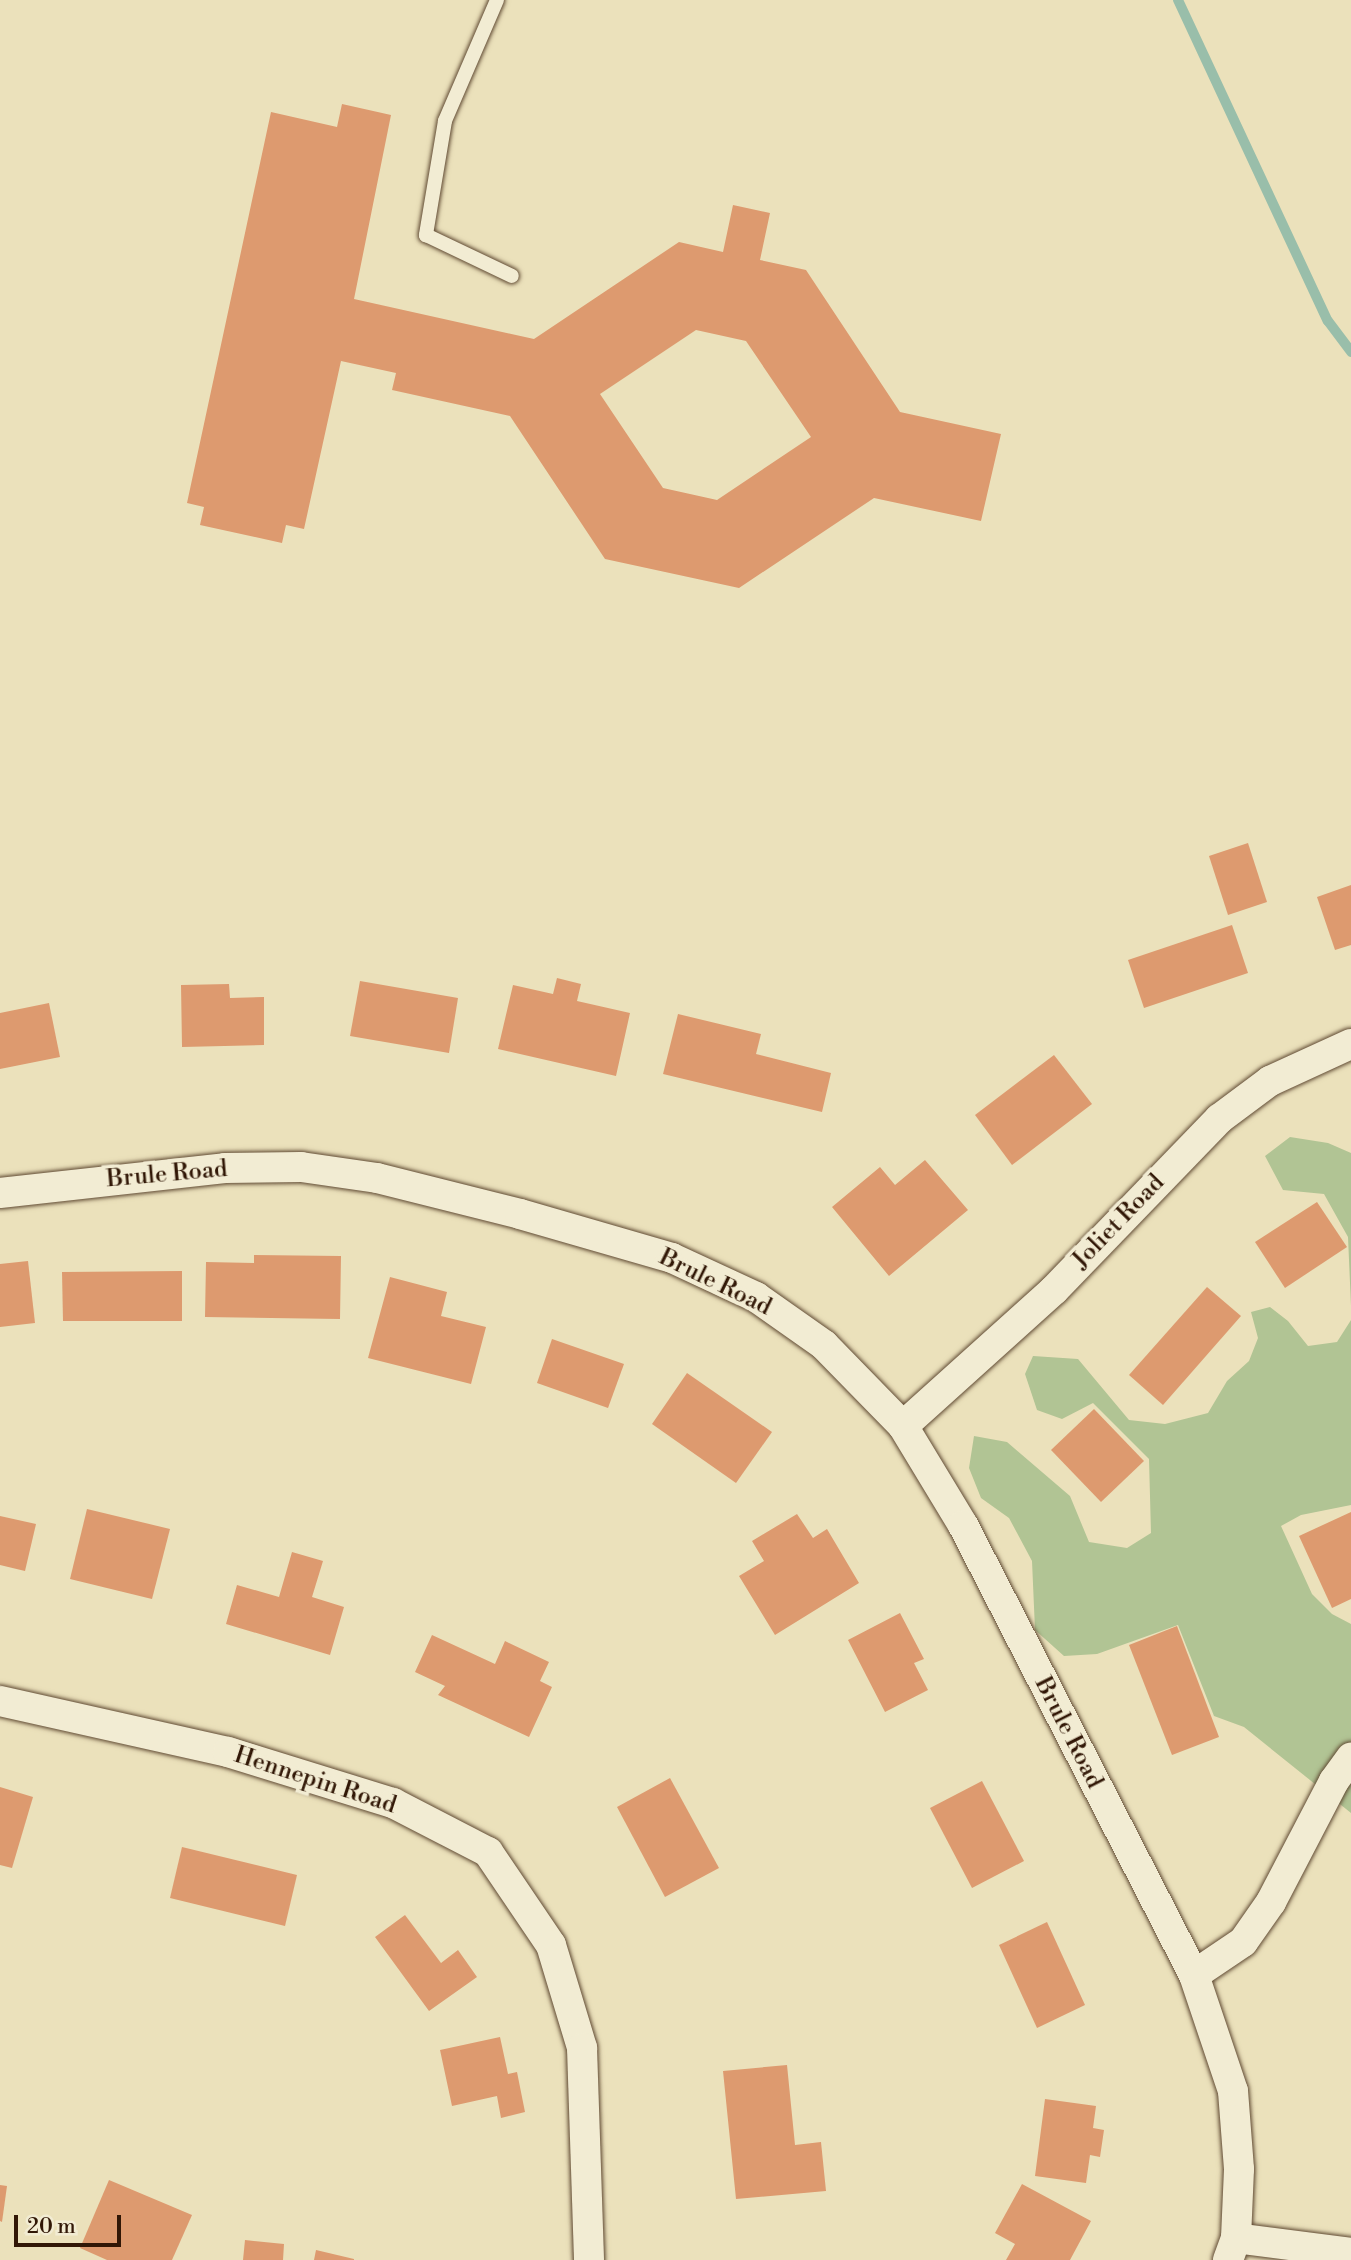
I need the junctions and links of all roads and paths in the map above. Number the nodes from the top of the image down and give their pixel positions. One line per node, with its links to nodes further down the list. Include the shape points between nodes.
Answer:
1 (497, 0): 2 (lane, via 446,121 426,235)
2 (512, 276)
3 (1351, 1044): 5 (street, Joliet Road, via 1270,1080 1219,1119 1054,1290)
4 (0, 1193): 5 (street, Brule Road, via 225,1168 301,1167 377,1178 520,1214 672,1258 756,1297 824,1345)
5 (903, 1426): 8 (street, Brule Road, via 964,1525)
6 (0, 1701): 11 (street, Hennepin Road, via 228,1752 393,1803 488,1852 551,1945 582,2048)
7 (1351, 1758): 8 (street, via 1334,1781 1270,1902 1242,1942)
8 (1194, 1975): 9 (street, Brule Road, via 1233,2091 1239,2169)
9 (1232, 2249): 10 (street)
10 (1351, 2253)
11 (589, 2260)

